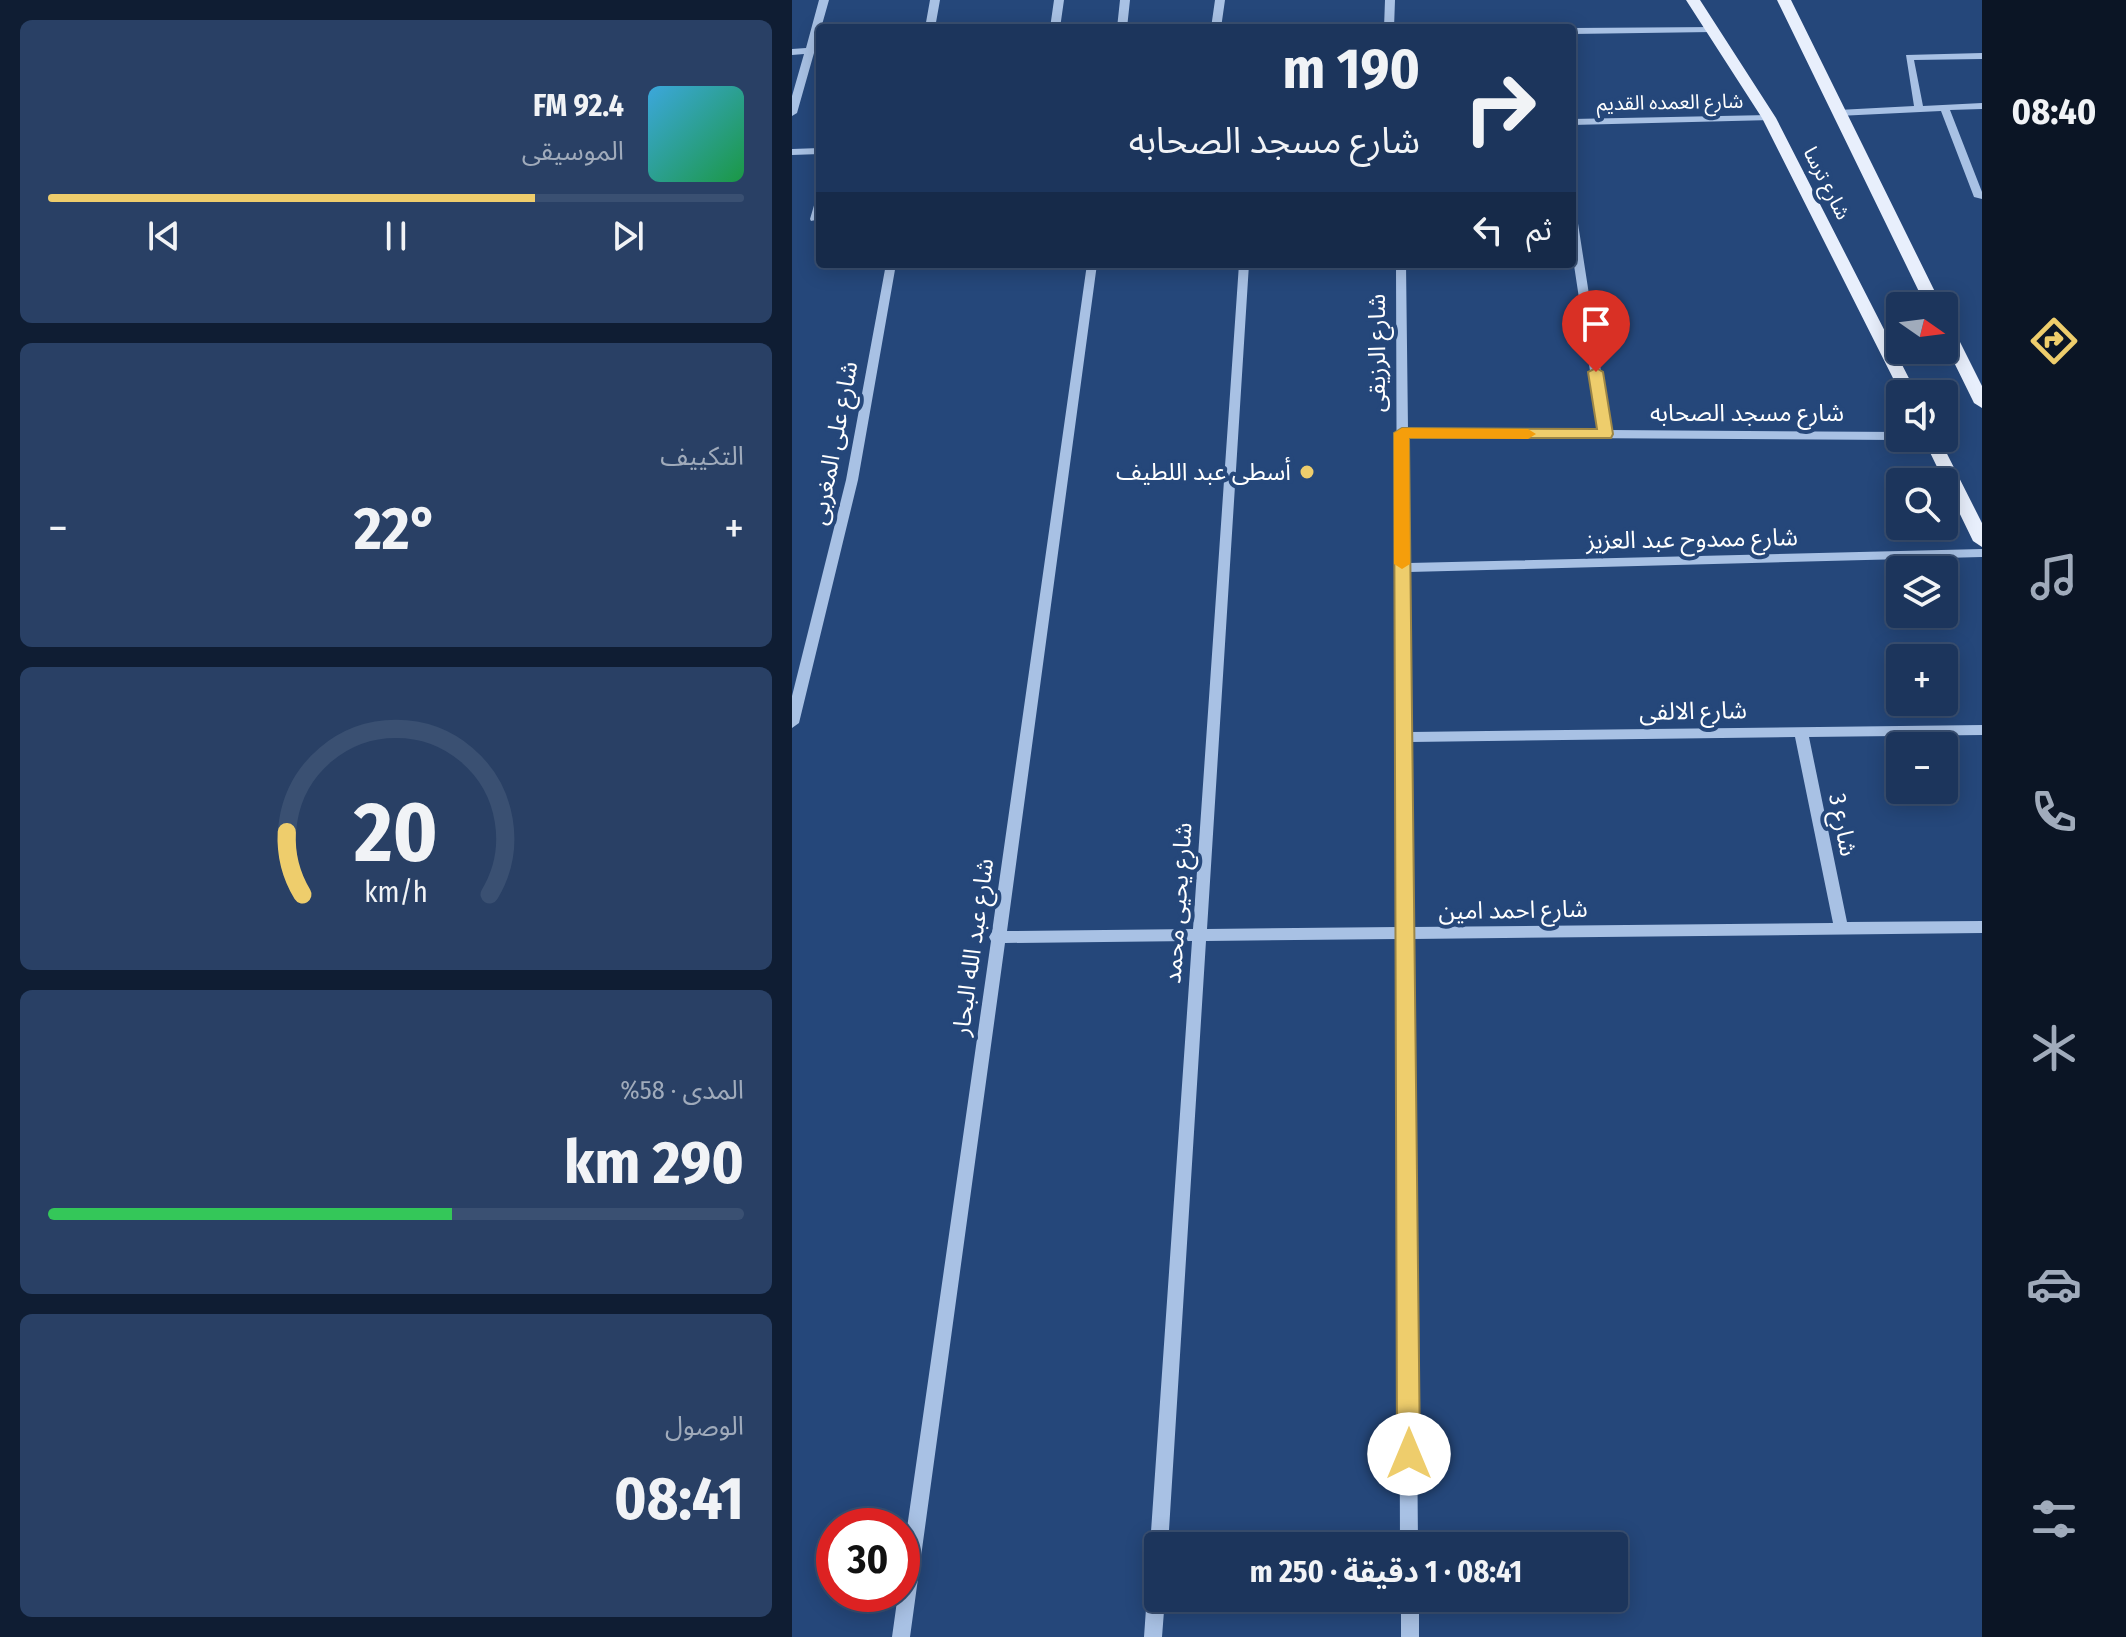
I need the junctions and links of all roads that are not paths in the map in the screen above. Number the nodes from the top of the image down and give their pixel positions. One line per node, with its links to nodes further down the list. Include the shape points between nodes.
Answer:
1 (824, 0): 9 (street)
2 (935, 0): 10 (street)
3 (1059, 0): 11 (street)
4 (1125, 0): 12 (street)
5 (1220, 0): 13 (street)
6 (1390, 0): 14 (street)
7 (1693, 0): 16 (main road, شارع ترسا)
8 (1784, 0): 25 (main road, شارع ترسا)
9 (817, 24)
10 (931, 24)
11 (1056, 24)
12 (1122, 24)
13 (1217, 24)
14 (1389, 24)
15 (816, 29): 18 (street)
16 (1712, 29): 17 (street); 26 (main road, شارع ترسا)
17 (1576, 31)
18 (810, 51): 19 (street); 24 (street)
19 (792, 52)
20 (1982, 56): 23 (street, via 1909,57)
21 (1982, 106): 22 (street)
22 (1944, 107): 23 (street); 30 (street)
23 (1919, 109): 25 (street)
24 (792, 113)
25 (1838, 113): 38 (main road, شارع ترسا)
26 (1769, 118): 27 (street, شارع العمده القديم); 40 (main road, شارع ترسا)
27 (1576, 122)
28 (816, 151): 29 (street)
29 (792, 152)
30 (1979, 197)
31 (816, 216): 32 (street)
32 (815, 219)
33 (1576, 243): 43 (street)
34 (890, 268): 49 (street, شارع على المغربى, via 852,480)
35 (1091, 268): 57 (street, شارع عبد الله البحار)
36 (1244, 268): 56 (street, شارع يحيى محمد)
37 (1401, 268): 42 (street, شارع الرزيقى)
38 (1927, 292)
39 (1958, 354): 41 (main road)
40 (1902, 380)
41 (1982, 403)
42 (1402, 433): 43 (street, شارع مسجد الصحابه); 48 (street, شارع الرزيقى)
43 (1605, 434): 44 (street, شارع مسجد الصحابه)
44 (1886, 436)
45 (1938, 452): 46 (main road)
46 (1982, 541)
47 (1982, 553): 48 (street, شارع ممدوح عبد العزيز)
48 (1402, 568): 52 (street, شارع الرزيقى)
49 (792, 723)
50 (1982, 730): 51 (street, شارع الالفى)
51 (1801, 732): 52 (street, شارع الالفى); 54 (street, شارع 3)
52 (1404, 737): 55 (street, شارع الرزيقى)
53 (1982, 927): 54 (street, شارع احمد امين)
54 (1841, 928): 55 (street, شارع احمد امين)
55 (1405, 933): 56 (street, شارع احمد امين); 59 (street, شارع الرزيقى)
56 (1200, 935): 57 (street, شارع احمد امين); 58 (street, شارع يحيى محمد)
57 (996, 937): 62 (street, شارع عبد الله البحار)
58 (1160, 1532)
59 (1409, 1532)
60 (1155, 1612): 63 (street)
61 (1410, 1612): 64 (street)
62 (901, 1637)
63 (1153, 1637)
64 (1410, 1637)

